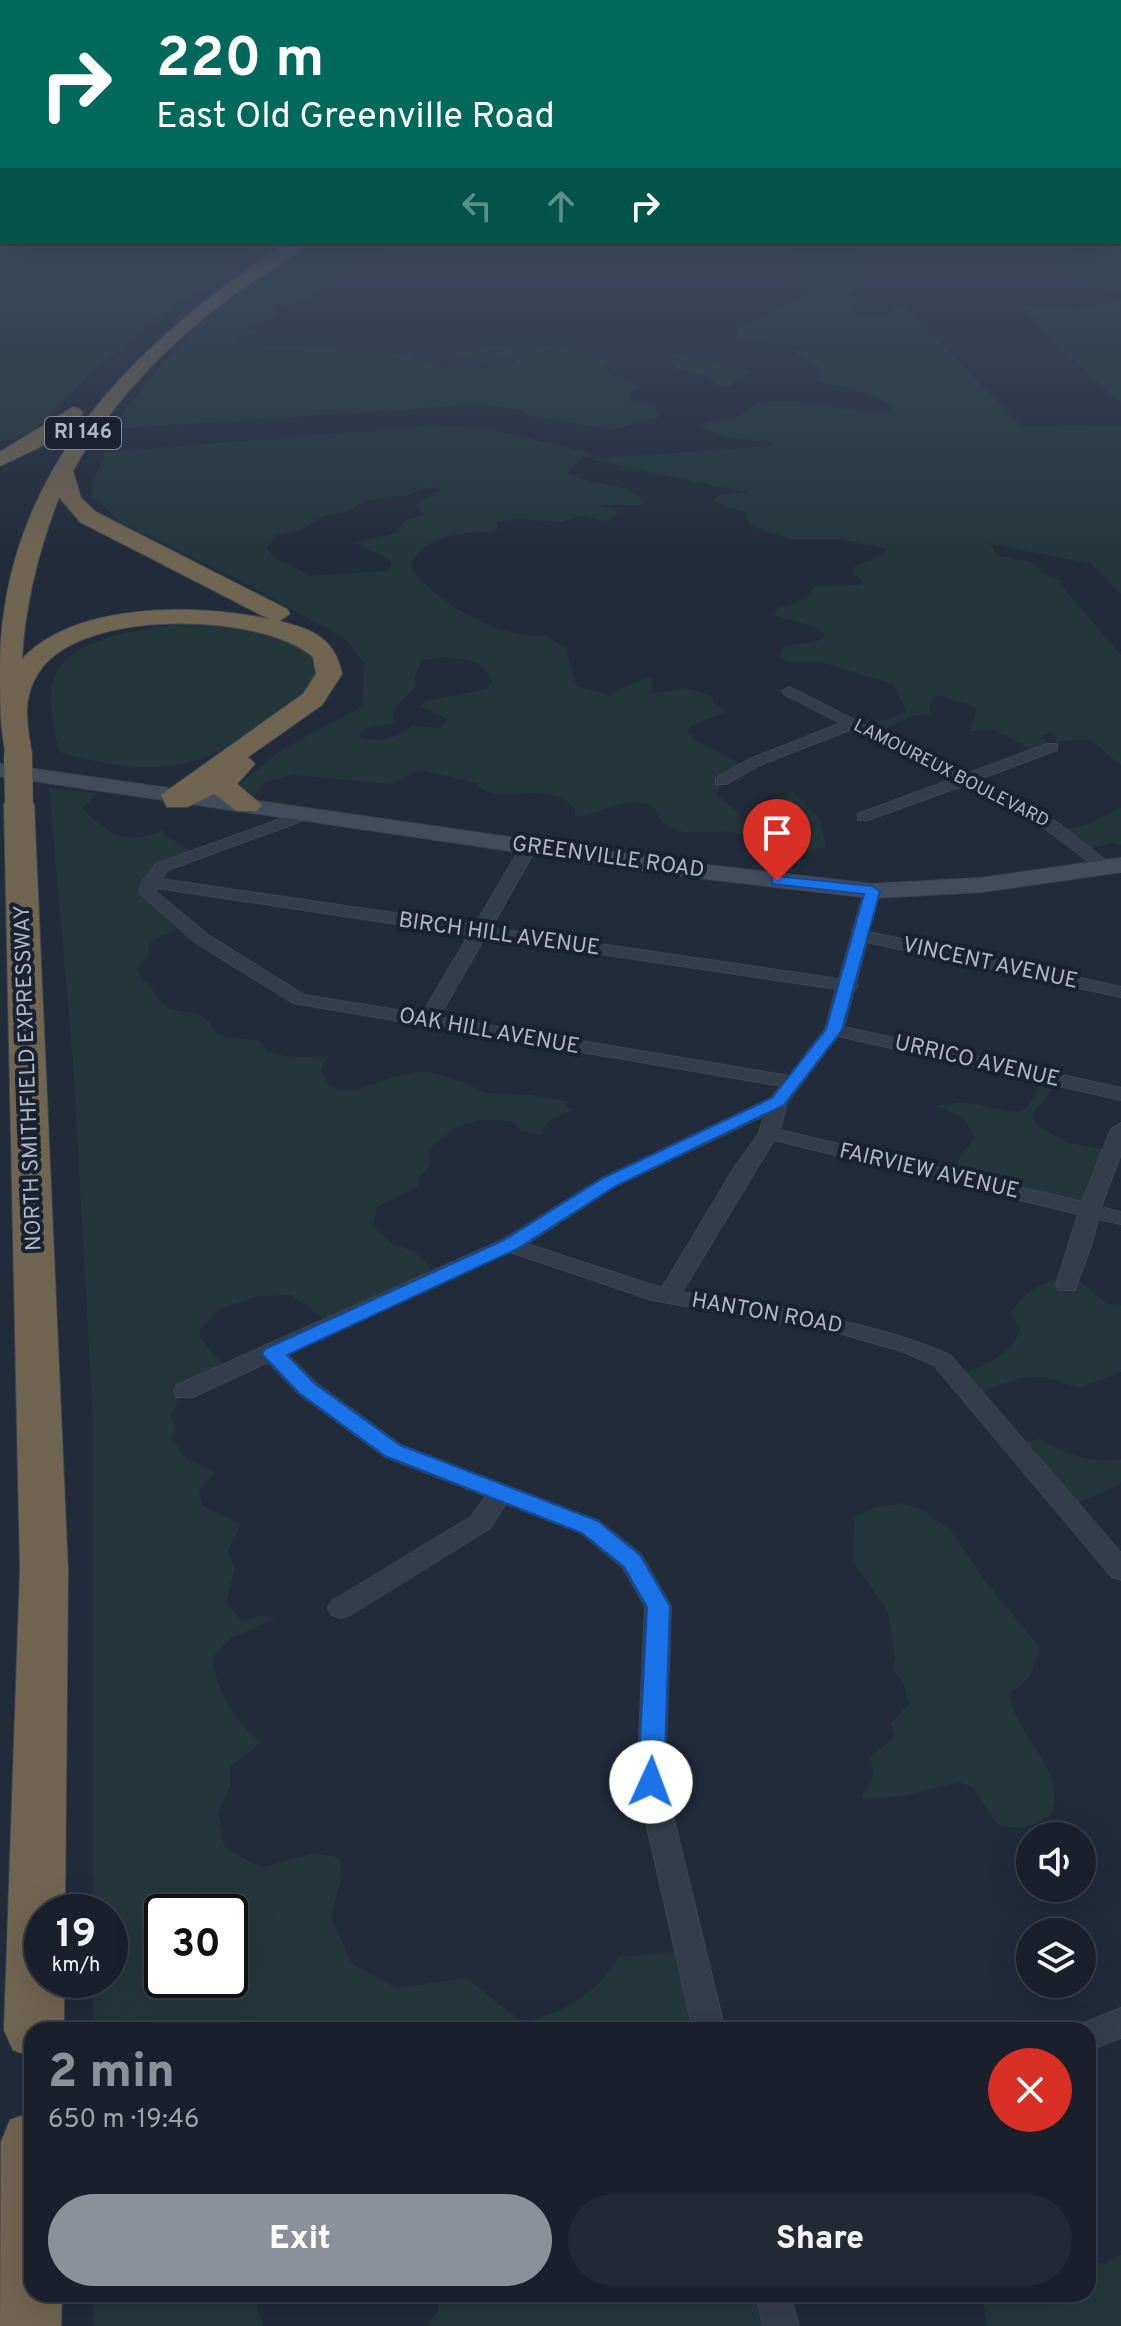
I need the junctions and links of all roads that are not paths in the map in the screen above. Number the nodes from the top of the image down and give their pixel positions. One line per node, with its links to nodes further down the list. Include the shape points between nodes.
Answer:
1 (139, 344): 3 (highway)
2 (161, 344): 5 (highway, NORTH SMITHFIELD EXPRESSWAY / RI 146)
3 (132, 349)
4 (0, 460): 5 (highway, NORTH SMITHFIELD EXPRESSWAY / RI 146, via 33,443 79,405)
5 (51, 467): 7 (highway, NORTH SMITHFIELD EXPRESSWAY / RI 146, via 17,594 9,656); 11 (highway, via 88,517 324,637 340,652 347,670 336,694)
6 (789, 691): 8 (street, LAMOUREUX BOULEVARD)
7 (12, 711): 10 (highway, NORTH SMITHFIELD EXPRESSWAY / RI 146); 14 (highway, via 20,682 39,657 84,633 126,622 183,616 246,619 297,634 318,648 329,671 313,699)
8 (853, 724): 12 (street, LAMOUREUX BOULEVARD); 13 (street)
9 (1052, 747): 12 (street)
10 (9, 776): 14 (main road, GREENVILLE ROAD); 44 (highway, NORTH SMITHFIELD EXPRESSWAY / RI 146, via 44,1570)
11 (225, 778): 14 (highway); 15 (highway, via 225,790)
12 (964, 779): 16 (street); 20 (street, LAMOUREUX BOULEVARD)
13 (721, 781)
14 (177, 794): 15 (main road, GREENVILLE ROAD); 17 (main road, GREENVILLE ROAD)
15 (247, 805): 18 (main road, GREENVILLE ROAD)
16 (863, 817)
17 (294, 819): 18 (main road, GREENVILLE ROAD); 21 (street, via 170,863)
18 (430, 833): 19 (main road, GREENVILLE ROAD)
19 (529, 847): 22 (main road, GREENVILLE ROAD); 23 (street)
20 (1113, 866): 22 (main road, GREENVILLE ROAD, via 981,885)
21 (150, 882): 23 (street, BIRCH HILL AVENUE); 27 (street, OAK HILL AVENUE, via 148,893 154,901 202,939 299,999)
22 (872, 891): 24 (street)
23 (481, 932): 25 (street, BIRCH HILL AVENUE); 27 (street)
24 (860, 935): 25 (street); 26 (street, VINCENT AVENUE)
25 (849, 986): 28 (street)
26 (1121, 992)
27 (427, 1022): 29 (street, OAK HILL AVENUE)
28 (834, 1030): 29 (street); 30 (street, URRICO AVENUE)
29 (793, 1082): 31 (street)
30 (1121, 1094)
31 (778, 1102): 33 (street); 36 (street, via 609,1182)
32 (1121, 1129): 34 (street)
33 (769, 1133): 34 (street, FAIRVIEW AVENUE); 38 (street)
34 (1089, 1210): 35 (street, FAIRVIEW AVENUE); 37 (street)
35 (1121, 1218)
36 (511, 1244): 38 (street, HANTON ROAD); 39 (street)
37 (1067, 1285)
38 (668, 1297): 42 (street, HANTON ROAD, via 813,1318 942,1360)
39 (273, 1354): 40 (street); 41 (street, via 307,1388 393,1451)
40 (185, 1391)
41 (502, 1492): 43 (street, via 480,1523); 45 (street, via 590,1527 632,1561 658,1606 651,1782)
42 (1121, 1570)
43 (341, 1608)
44 (34, 2022)
45 (707, 2022)
46 (1121, 2023): 47 (street)
47 (1096, 2033)
48 (29, 2302): 50 (highway)
49 (775, 2302): 51 (street)
50 (28, 2326)
51 (781, 2326)

